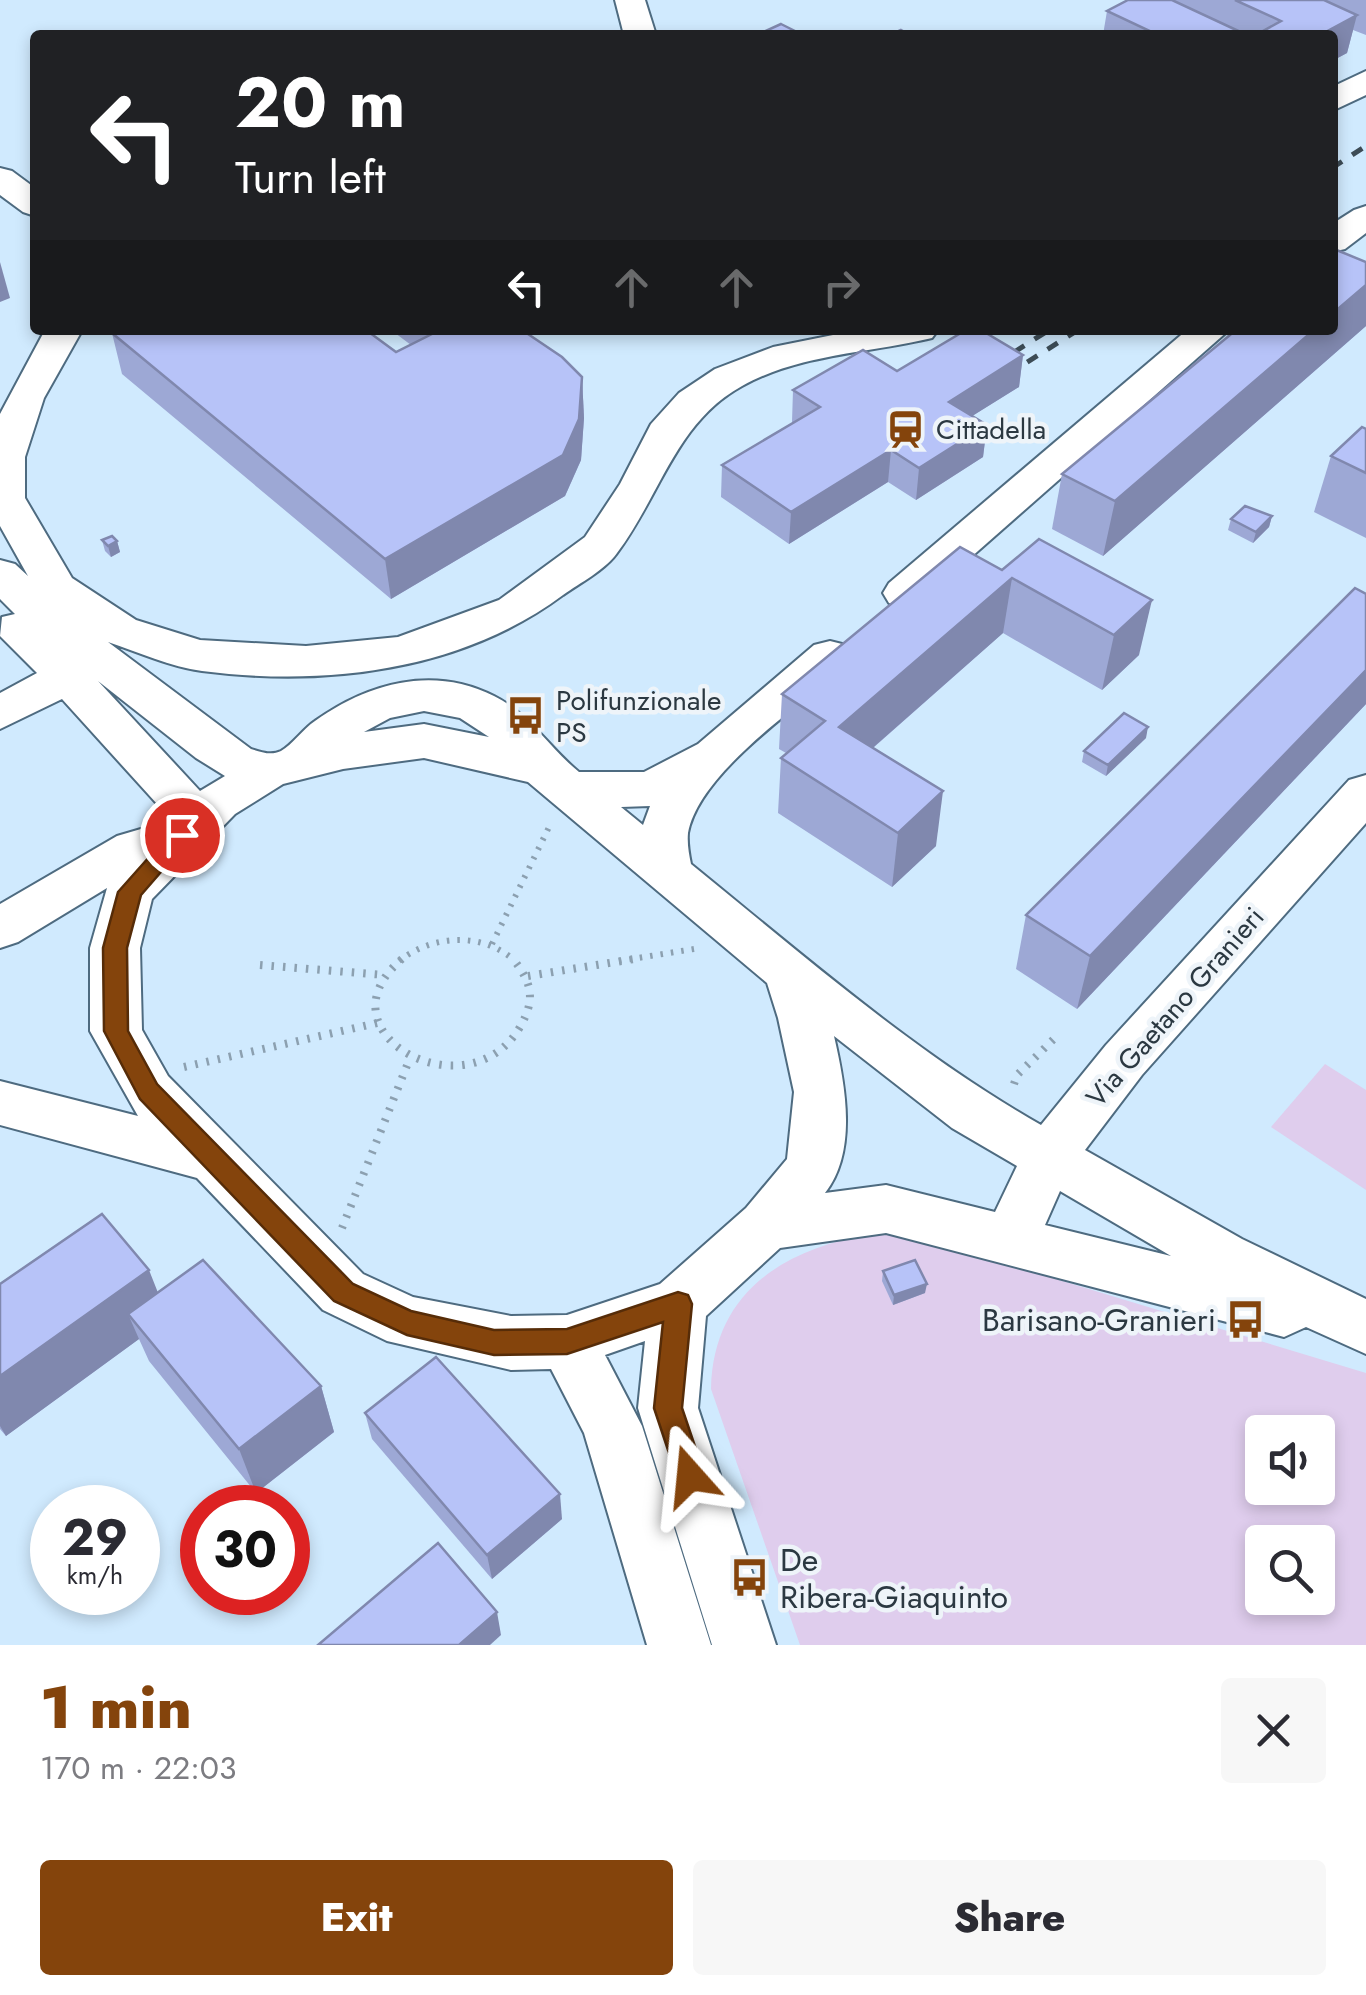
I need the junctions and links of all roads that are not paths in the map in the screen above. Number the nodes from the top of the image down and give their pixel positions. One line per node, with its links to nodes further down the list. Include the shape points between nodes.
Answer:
1 (630, 0): 2 (street)
2 (639, 30)
3 (1366, 81): 4 (street)
4 (1338, 97)
5 (0, 178): 6 (street)
6 (30, 201)
7 (1366, 216): 8 (street)
8 (1338, 237)
9 (1338, 256): 10 (street)
10 (1366, 268)
11 (59, 335): 15 (street)
12 (63, 335): 13 (street, via 24,398 5,457 5,498 56,588 121,631 199,655 306,662 403,652 514,610 600,547 665,433 693,402 730,377 786,355)
13 (892, 335)
14 (1204, 335): 19 (street)
15 (0, 366)
16 (0, 603): 17 (street); 20 (street, via 40,613 236,762)
17 (67, 676): 18 (street); 23 (street, via 181,800)
18 (0, 714)
19 (720, 750): 22 (street, via 652,789); 24 (street, via 670,816 664,835)
20 (281, 768): 22 (street, via 424,741 477,750); 23 (street, via 218,802)
21 (1366, 792): 28 (street, Via Gaetano Granieri, via 1124,1060)
22 (556, 793): 24 (street)
23 (182, 835): 25 (street, via 134,849); 29 (street, via 130,892 115,948 116,1031 148,1092)
24 (668, 873): 26 (street)
25 (0, 928)
26 (788, 972): 28 (street, via 972,1112); 30 (street, via 820,1092 813,1167)
27 (0, 1103): 29 (street)
28 (1048, 1157): 31 (street, Via Gaetano Granieri); 33 (street, via 1222,1258)
29 (215, 1160): 34 (street, via 344,1292 407,1322 494,1342)
30 (766, 1225): 31 (street, via 886,1209); 32 (street)
31 (1011, 1239): 33 (street)
32 (678, 1304): 34 (street); 36 (street, via 668,1408)
33 (1366, 1330)
34 (567, 1342): 35 (street, via 612,1426)
35 (680, 1645)
36 (744, 1645)

